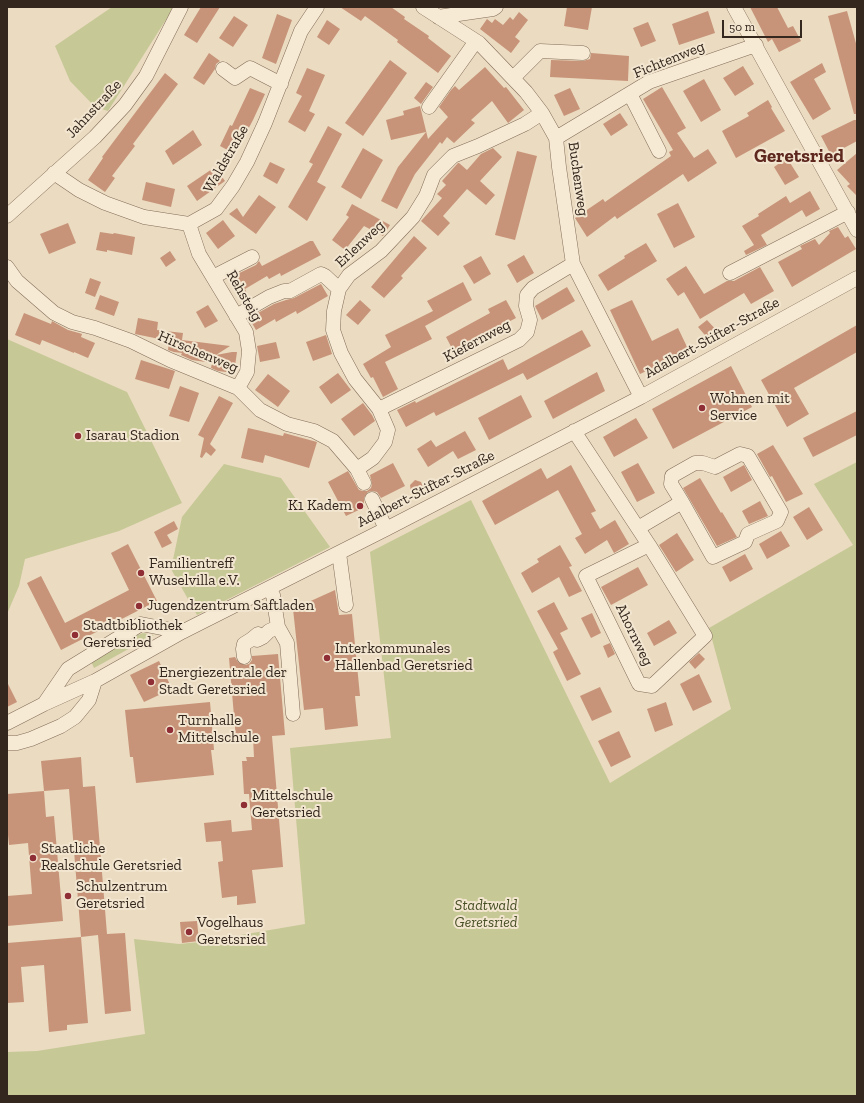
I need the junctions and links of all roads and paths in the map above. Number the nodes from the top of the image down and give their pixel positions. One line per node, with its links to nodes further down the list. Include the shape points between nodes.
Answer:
1 (181, 7): 18 (street, Jahnstraße, via 146,76 125,104 96,137)
2 (317, 7): 12 (street, Waldstraße, via 301,31)
3 (423, 7): 6 (street, Buchenweg)
4 (496, 7): 6 (street, via 493,10)
5 (734, 7): 8 (street)
6 (438, 17): 7 (street, Buchenweg)
7 (476, 41): 11 (street, Buchenweg); 14 (street)
8 (756, 45): 13 (street, Fichtenweg, via 649,82); 19 (street)
9 (583, 53): 11 (street, via 540,51)
10 (223, 69): 12 (street, via 235,78 250,68)
11 (513, 78): 15 (street, Buchenweg)
12 (281, 84): 21 (street, Waldstraße, via 250,156 233,186 216,209)
13 (630, 94): 16 (street, Fichtenweg); 17 (street)
14 (429, 107)
15 (542, 113): 16 (street, Buchenweg); 29 (street, Erlenweg, via 525,124 454,156 434,175 426,196 413,217 381,251 349,275)
16 (556, 138): 24 (street, Buchenweg)
17 (659, 151)
18 (54, 173): 20 (street, Jahnstraße); 21 (street, via 105,203 144,217)
19 (848, 212): 22 (street); 26 (street)
20 (7, 216)
21 (189, 224): 27 (street, Rehsteig, via 198,254)
22 (857, 230)
23 (252, 257): 27 (street)
24 (573, 264): 32 (street, Buchenweg); 33 (street, Kiefernweg, via 533,288 527,295 526,306 530,320 527,332 518,340)
25 (7, 267): 31 (street, Hirschenweg, via 18,281 54,313 72,322 131,341)
26 (730, 273)
27 (213, 277): 30 (street, Rehsteig)
28 (857, 278): 32 (street, Adalbert-Stifter-Straße)
29 (339, 289): 30 (street, via 321,274 290,291 269,297); 33 (street, Erlenweg, via 332,330 355,379)
30 (236, 316): 31 (street, Rehsteig, via 246,332 249,351 247,372)
31 (238, 388): 35 (street, Hirschenweg, via 260,410 287,424 314,431 333,441)
32 (640, 397): 34 (street, Adalbert-Stifter-Straße)
33 (379, 409): 35 (street, Erlenweg, via 388,430 385,442 373,458)
34 (574, 431): 39 (street, Ahornweg); 40 (street, Adalbert-Stifter-Straße)
35 (357, 469): 36 (street, Hirschenweg)
36 (364, 483)
37 (372, 499): 40 (street)
38 (682, 502): 38 (street, via 713,557 745,542 748,534 777,521 781,512 748,456 740,454 714,467 703,463 695,464 672,476 671,484); 39 (street)
39 (638, 528): 41 (street, Ahornweg)
40 (386, 529): 42 (street, Adalbert-Stifter-Straße)
41 (649, 545): 41 (street, Ahornweg, via 705,636 652,686 639,684 586,576)
42 (339, 553): 43 (street, Adalbert-Stifter-Straße); 44 (street)
43 (268, 589): 45 (street, via 273,595); 46 (street, Adalbert-Stifter-Straße)
44 (346, 605)
45 (274, 629): 47 (street, via 264,638 252,639 244,644); 50 (street, via 287,643)
46 (182, 632): 48 (street, Adalbert-Stifter-Straße); 49 (street, via 141,624 68,669)
47 (244, 657)
48 (95, 681): 49 (street, Adalbert-Stifter-Straße); 52 (street, via 89,700 75,717 31,739)
49 (44, 704): 51 (street, Adalbert-Stifter-Straße)
50 (293, 714)
51 (7, 723)
52 (7, 743)

